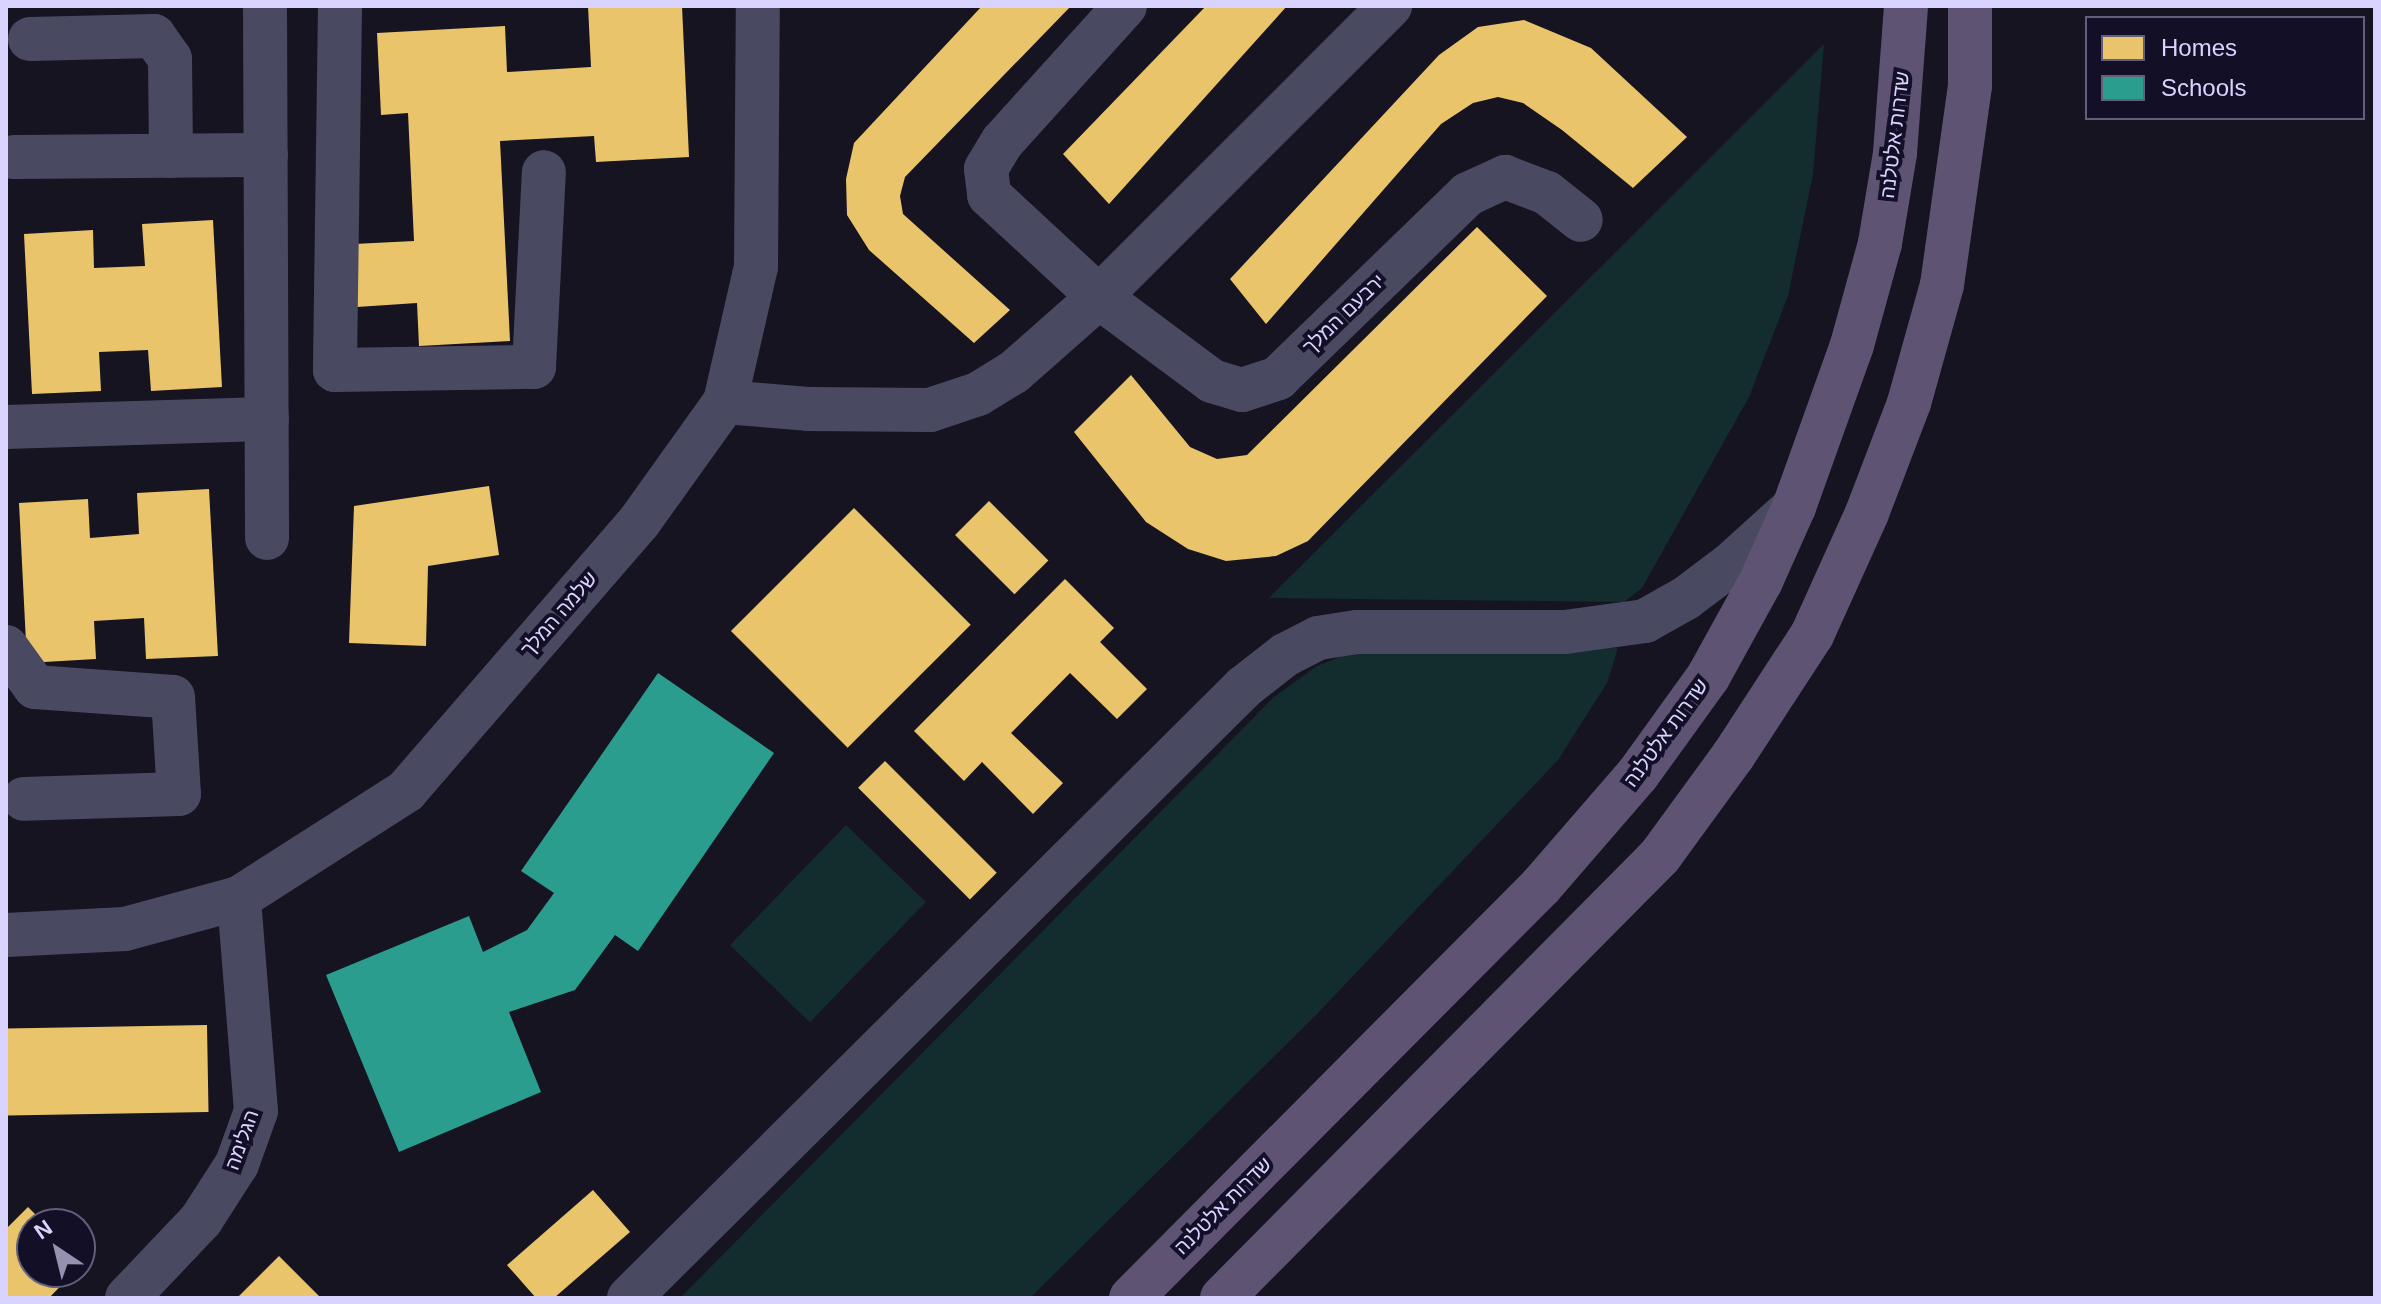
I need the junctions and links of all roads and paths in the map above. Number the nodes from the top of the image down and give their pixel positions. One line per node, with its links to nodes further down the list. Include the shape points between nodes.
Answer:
1 (265, 6): 9 (street)
2 (340, 6): 12 (street, via 335,370 534,367)
3 (758, 6): 15 (street, שלמה המלך, via 756,267)
4 (1125, 6): 14 (street, ירבעם המלך, via 1002,142 986,169 989,195)
5 (1390, 6): 14 (street)
6 (1906, 6): 18 (main road, שדרות אלטלנה, via 1895,153 1880,243 1839,387)
7 (1970, 6): 27 (main road, via 1970,86 1942,285 1909,403 1812,635 1660,856)
8 (30, 39): 10 (street, via 154,36 170,59)
9 (266, 155): 10 (street); 16 (street)
10 (171, 156): 11 (street)
11 (14, 157)
12 (544, 172)
13 (1581, 220): 14 (street, ירבעם המלך, via 1547,193 1505,177 1468,194 1278,378 1242,390 1212,381)
14 (1099, 297): 15 (street, via 1014,372 978,394 930,410)
15 (725, 402): 22 (street, שלמה המלך, via 639,522 406,791)
16 (267, 419): 17 (street); 19 (street)
17 (6, 427)
18 (1794, 507): 25 (street, via 1731,564 1645,621 1565,632 1357,632 1318,638 1285,655 1244,687); 26 (main road, שדרות אלטלנה, via 1708,677 1638,774 1541,886)
19 (267, 538)
20 (6, 647): 21 (street, via 35,687 173,697 179,794)
21 (24, 799)
22 (239, 898): 23 (street, שלמה המלך, via 125,929); 24 (street, הגלימה, via 256,1111 237,1164 201,1220)
23 (6, 935)
24 (127, 1298)
25 (629, 1298)
26 (1131, 1298)
27 (1222, 1298)

